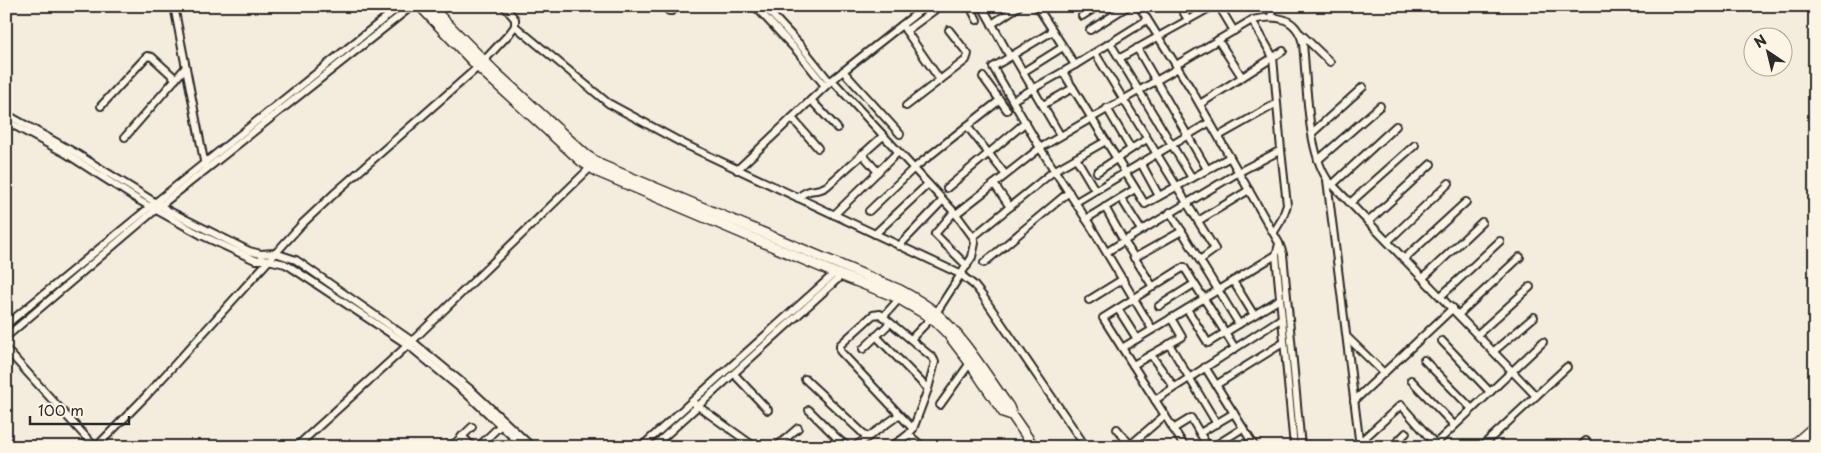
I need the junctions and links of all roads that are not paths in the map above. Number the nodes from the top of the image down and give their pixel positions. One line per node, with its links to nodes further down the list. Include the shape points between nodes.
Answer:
1 (174, 6): 52 (street)
2 (400, 6): 112 (street)
3 (412, 6): 112 (street)
4 (420, 6): 49 (main road)
5 (430, 6): 49 (main road)
6 (504, 6): 31 (street, via 515,18)
7 (664, 6): 8 (street, via 672,11)
8 (677, 6)
9 (755, 6): 61 (street)
10 (764, 6): 61 (street, via 802,47)
11 (926, 6): 32 (street)
12 (940, 6): 32 (street)
13 (970, 6): 26 (street)
14 (982, 6): 30 (street)
15 (1020, 6): 30 (street)
16 (1037, 6): 35 (street)
17 (1098, 6): 24 (street)
18 (1128, 6): 34 (street)
19 (1138, 6): 27 (street)
20 (1180, 6): 28 (street)
21 (1213, 6): 28 (street)
22 (1219, 6): 36 (street)
23 (1271, 6): 25 (street)
24 (1082, 16)
25 (1272, 17): 29 (street); 37 (street, via 1288,22)
26 (977, 20)
27 (1147, 20): 38 (street); 40 (street)
28 (1188, 20): 38 (street)
29 (1252, 20): 36 (street); 46 (street)
30 (992, 24): 45 (street)
31 (515, 26): 49 (street); 115 (street, via 608,103)
32 (904, 28): 53 (street); 59 (street)
33 (949, 30): 59 (street, via 968,57)
34 (1090, 30)
35 (1053, 31): 41 (street); 45 (street)
36 (1234, 31): 39 (street)
37 (1300, 33): 48 (street); 87 (street)
38 (1158, 36): 42 (street); 51 (street)
39 (1218, 40): 51 (street); 57 (street)
40 (1110, 43): 44 (street); 47 (street)
41 (1063, 47): 50 (street); 54 (street)
42 (1137, 48): 47 (street); 60 (street)
43 (1283, 50): 46 (street)
44 (1095, 53): 50 (street); 66 (street)
45 (1012, 56): 54 (street); 69 (street, via 993,67)
46 (1273, 57): 57 (street); 70 (street)
47 (1120, 58): 65 (street)
48 (1330, 62)
49 (481, 64): 113 (main road); 165 (street, via 336,192); 194 (main road, via 601,165 900,290 919,300)
50 (1075, 66): 55 (street)
51 (1177, 66): 60 (street); 71 (street)
52 (186, 67): 58 (street); 112 (street)
53 (843, 71): 61 (street); 88 (street)
54 (1023, 72): 64 (street)
55 (1063, 72): 63 (street); 64 (street)
56 (983, 77): 68 (street)
57 (1242, 77): 71 (street)
58 (176, 79): 73 (street, via 147,56); 93 (street)
59 (940, 80): 74 (street)
60 (1156, 80): 65 (street); 91 (street)
61 (829, 83): 67 (street); 90 (street)
62 (1363, 87): 87 (street)
63 (1073, 88): 72 (street); 79 (street)
64 (1033, 89): 69 (street); 72 (street)
65 (1140, 90): 66 (street); 96 (street)
66 (1122, 99): 76 (street); 94 (street)
67 (811, 100): 80 (street); 86 (street)
68 (1000, 100): 77 (street); 84 (street)
69 (1013, 100): 82 (street)
70 (1277, 103): 92 (street); 101 (street)
71 (1200, 104): 83 (street)
72 (1043, 105): 89 (street)
73 (101, 106)
74 (906, 106)
75 (1380, 106): 109 (street)
76 (1107, 108): 79 (street); 100 (street)
77 (1007, 110)
78 (6, 114): 143 (street, via 74,152)
79 (1092, 117): 89 (street); 95 (street)
80 (792, 118): 98 (street); 115 (street)
81 (6, 121): 143 (street, via 65,153 140,201)
82 (1026, 122): 99 (street); 103 (street)
83 (1210, 122): 91 (street); 92 (street)
84 (967, 126): 103 (street); 114 (street)
85 (1396, 126): 128 (street)
86 (838, 128)
87 (1312, 133): 109 (street)
88 (900, 134)
89 (1060, 135): 99 (street)
90 (883, 136): 102 (street); 104 (street)
91 (1186, 136): 96 (street); 117 (street)
92 (1218, 136): 106 (street)
93 (125, 137)
94 (1147, 139): 100 (street); 105 (street)
95 (1106, 141): 107 (street); 108 (street)
96 (1172, 144): 105 (street); 123 (street)
97 (1415, 145): 142 (street)
98 (818, 148)
99 (1040, 148): 116 (street); 122 (street)
100 (1132, 149): 108 (street)
101 (1281, 150): 121 (street); 156 (street, via 1287,205)
102 (898, 152): 114 (street); 118 (street)
103 (989, 153): 122 (street); 130 (street)
104 (862, 154): 118 (street); 136 (street, via 822,189 807,190)
105 (1156, 154): 110 (street); 129 (street)
106 (1230, 157): 117 (street); 121 (street)
107 (1076, 158): 116 (street); 132 (street)
108 (1117, 158): 119 (street); 120 (street)
109 (1318, 160): 124 (street)
110 (1140, 163): 120 (street); 135 (street)
111 (1431, 164): 152 (street)
112 (205, 167): 143 (street)
113 (591, 167): 174 (main road); 213 (street)
114 (913, 168): 126 (street); 146 (street)
115 (737, 170): 136 (street)
116 (1055, 170): 134 (street); 144 (street)
117 (1207, 170): 123 (street)
118 (878, 172): 149 (street)
119 (1097, 172)
120 (1125, 172): 131 (street); 132 (street)
121 (1239, 172): 133 (street); 141 (street)
122 (1005, 174): 127 (street)
123 (1192, 178): 129 (street)
124 (1327, 180): 128 (street); 208 (street)
125 (1449, 183): 160 (street)
126 (928, 184): 138 (street); 157 (street)
127 (994, 184): 144 (street); 148 (street)
128 (1332, 185): 142 (street)
129 (1176, 187): 135 (street); 141 (street)
130 (947, 188)
131 (1135, 189): 135 (street, via 1145,204); 137 (street)
132 (1095, 190): 139 (street)
133 (1249, 190): 151 (street); 156 (street)
134 (1069, 192): 139 (street); 172 (street)
135 (1159, 196)
136 (798, 198): 149 (street)
137 (1121, 198): 145 (street); 154 (street)
138 (943, 200): 148 (street); 163 (street)
139 (1076, 202): 150 (street)
140 (1466, 202): 169 (street)
141 (1186, 203): 147 (street); 151 (street)
142 (1350, 203): 152 (street)
143 (156, 206): 165 (street, via 249,251); 170 (street, via 201,235 255,260); 202 (street); 207 (street)
144 (1010, 207): 158 (street)
145 (1105, 207): 150 (street); 159 (street)
146 (869, 211)
147 (1170, 212): 154 (street); 155 (street)
148 (955, 213): 158 (street); 173 (street, via 935,234)
149 (834, 215): 157 (street)
150 (1086, 219): 164 (street)
151 (1198, 221): 171 (street, via 1215,249)
152 (1368, 222): 160 (street)
153 (1482, 222): 176 (street)
154 (1141, 230): 159 (street)
155 (1182, 231): 168 (street); 171 (street)
156 (1274, 232): 162 (street)
157 (875, 234): 163 (street)
158 (973, 237): 173 (street, via 974,250)
159 (1124, 240): 164 (street); 168 (street)
160 (1388, 241): 169 (street)
161 (1500, 241): 183 (street)
162 (1279, 243): 166 (street); 294 (street, via 1283,254)
163 (899, 246): 175 (street)
164 (1106, 252): 177 (street)
165 (275, 253): 170 (street); 213 (street, via 296,260)
166 (1276, 255): 178 (street); 187 (street)
167 (1520, 257): 193 (street)
168 (1134, 258): 180 (street)
169 (1404, 259): 176 (street)
170 (268, 260): 213 (street, via 292,268); 273 (street)
171 (1200, 260): 182 (street)
172 (984, 263)
173 (967, 266): 175 (street)
174 (838, 274): 185 (main road); 229 (street); 239 (street)
175 (959, 276): 194 (street); 288 (street, via 974,285 982,295)
176 (1423, 278): 183 (street)
177 (1123, 279): 184 (street); 188 (street)
178 (1232, 281): 182 (street); 195 (street)
179 (1194, 284): 180 (street, via 1184,267); 186 (street); 189 (street)
180 (1153, 287): 184 (street)
181 (1530, 287): 205 (street)
182 (1218, 290): 186 (street); 201 (street)
183 (1441, 296): 190 (street)
184 (1134, 298): 191 (street); 203 (street)
185 (899, 299): 194 (main road); 196 (street)
186 (1203, 299): 192 (street); 204 (street)
187 (1280, 299): 195 (street); 199 (street)
188 (1089, 300)
189 (1159, 306)
190 (1453, 308): 193 (street); 228 (street)
191 (1118, 309): 209 (street); 216 (street, via 1103,318)
192 (1187, 309): 198 (street); 204 (street, via 1208,343)
193 (1459, 314): 205 (street)
194 (934, 315): 210 (street); 223 (main road); 248 (main road, via 954,330)
195 (1254, 315): 201 (street)
196 (883, 317): 200 (street); 247 (street, via 873,315 839,349)
197 (1534, 317): 220 (street)
198 (1171, 318): 203 (street); 215 (street, via 1182,336)
199 (1282, 318): 214 (street); 217 (street)
200 (890, 323): 206 (street); 210 (street)
201 (1239, 324): 204 (street)
202 (6, 326)
203 (1152, 329): 209 (street)
204 (1225, 333): 217 (street)
205 (1478, 334): 220 (street)
206 (876, 336): 219 (street); 235 (street)
207 (6, 337)
208 (1347, 337): 228 (street); 240 (street)
209 (1137, 339): 216 (street)
210 (911, 340): 235 (street, via 935,362)
211 (1442, 341): 236 (street)
212 (1543, 342): 227 (street)
213 (410, 343): 250 (street); 274 (street)
214 (1283, 343): 233 (street); 293 (street)
215 (1169, 344): 221 (street); 230 (street)
216 (1122, 348): 224 (street)
217 (1234, 348): 225 (street)
218 (6, 349): 273 (street)
219 (863, 349)
220 (1494, 351): 227 (street)
221 (1152, 355): 224 (street); 234 (street)
222 (1424, 360): 243 (street)
223 (970, 363): 241 (street); 248 (main road, via 1003,412)
224 (1133, 365): 238 (street)
225 (1205, 367): 230 (street); 233 (street)
226 (1567, 368): 237 (street)
227 (1513, 370): 236 (street); 237 (street)
228 (1384, 373): 240 (street)
229 (734, 374): 242 (street); 244 (street)
230 (1189, 378): 234 (street); 251 (street)
231 (805, 379): 264 (street)
232 (1411, 380): 252 (street)
233 (1216, 385): 246 (street)
234 (1174, 387): 238 (street)
235 (928, 389): 259 (street)
236 (1490, 392): 243 (street)
237 (1536, 396): 296 (street)
238 (1155, 400): 249 (street)
239 (692, 401): 242 (street); 279 (street)
240 (1354, 401): 268 (street)
241 (940, 405)
242 (698, 406): 280 (street); 281 (street)
243 (1472, 409): 252 (street)
244 (768, 410)
245 (810, 410): 265 (street)
246 (1234, 413): 251 (street); 256 (street)
247 (899, 415): 259 (street); 264 (street)
248 (1012, 415): 271 (main road)
249 (1164, 415): 258 (street); 272 (street)
250 (503, 423): 270 (street); 277 (street); 278 (street)
251 (1217, 424): 260 (street)
252 (1454, 425): 269 (street)
253 (1815, 426): 298 (main road)
254 (472, 427): 263 (street)
255 (798, 428): 282 (street)
256 (1243, 428): 267 (street); 291 (street)
257 (1117, 429): 272 (street)
258 (1173, 429): 260 (street, via 1191,418); 289 (street)
259 (911, 432): 286 (street); 287 (street)
260 (1200, 433): 290 (street)
261 (1406, 433): 295 (street)
262 (1815, 435): 299 (main road)
263 (462, 436): 275 (street); 276 (street)
264 (867, 437): 285 (street)
265 (838, 439): 283 (street); 284 (street)
266 (1586, 441): 297 (street)
267 (1254, 444): 292 (street)
268 (1360, 445): 269 (street, via 1401,405)
269 (1433, 445)
270 (523, 446)
271 (1032, 446)
272 (1130, 446)
273 (96, 447)
274 (296, 447)
275 (451, 447)
276 (473, 447)
277 (478, 447)
278 (532, 447)
279 (641, 447)
280 (653, 447)
281 (755, 447)
282 (776, 447)
283 (829, 447)
284 (848, 447)
285 (854, 447)
286 (888, 447)
287 (923, 447)
288 (1086, 447)
289 (1185, 447)
290 (1208, 447)
291 (1213, 447)
292 (1245, 447)
293 (1294, 447)
294 (1301, 447)
295 (1392, 447)
296 (1481, 447)
297 (1580, 447)
298 (1791, 447)
299 (1800, 447)

